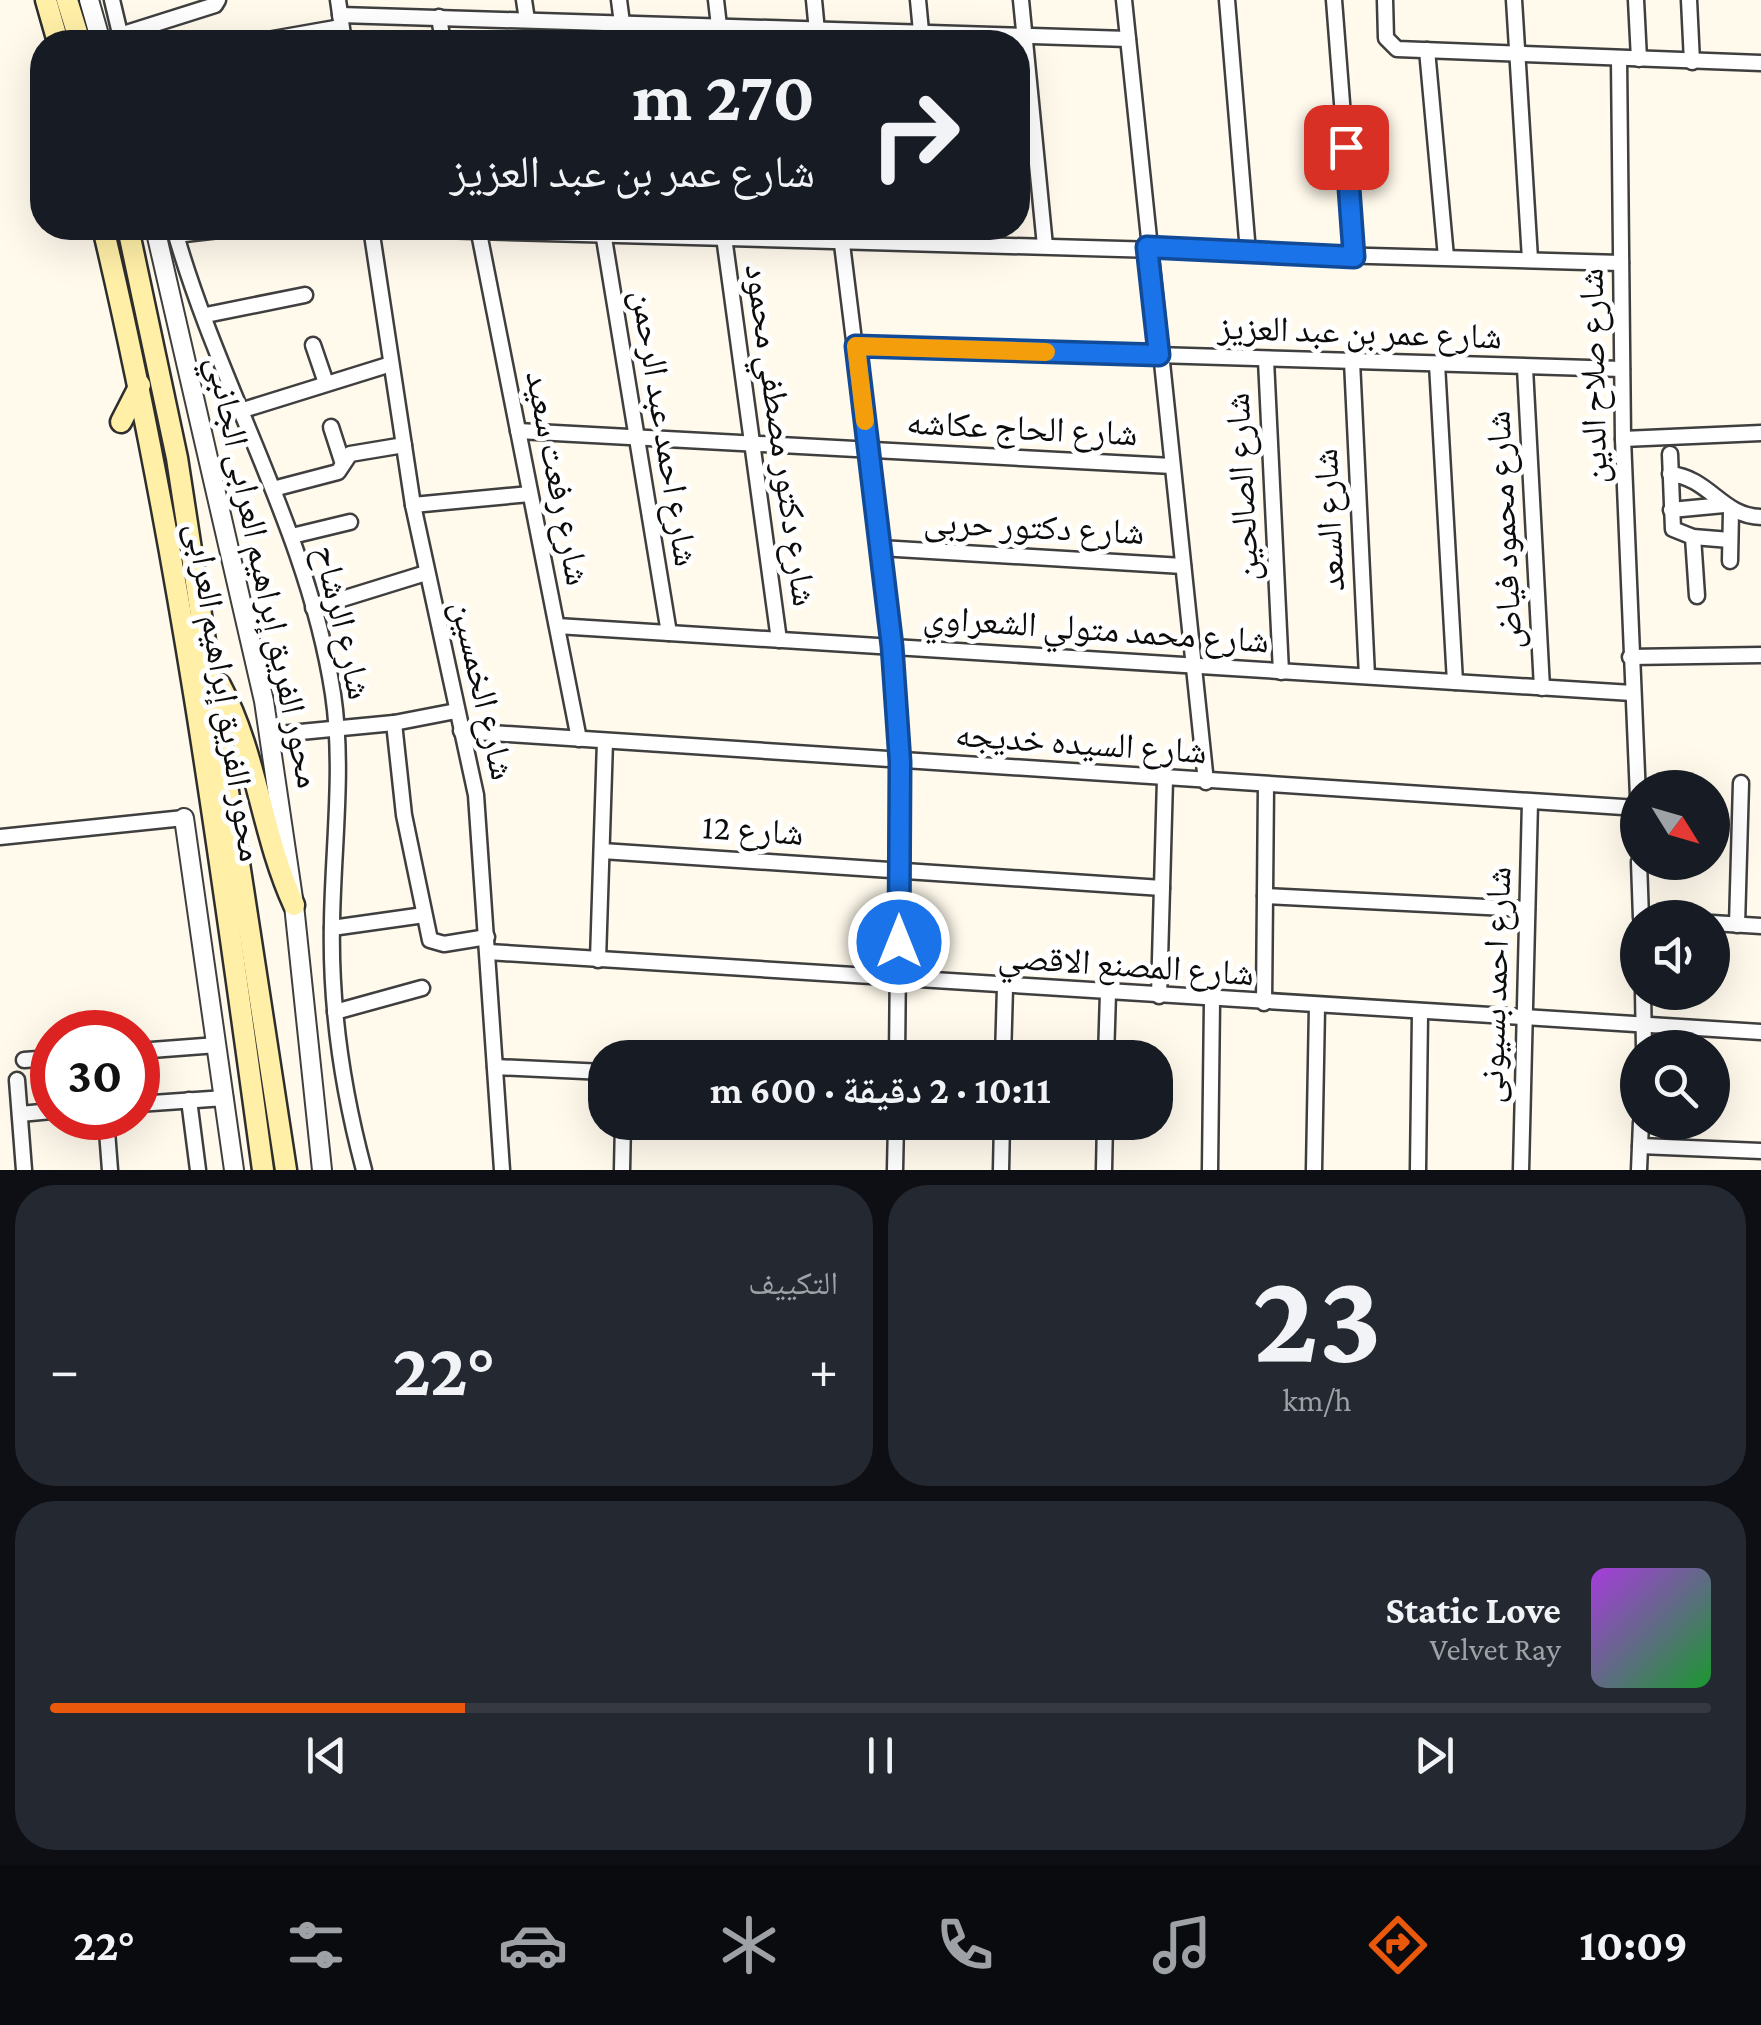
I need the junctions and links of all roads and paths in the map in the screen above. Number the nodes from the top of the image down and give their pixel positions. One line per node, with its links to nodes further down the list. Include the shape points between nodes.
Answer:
1 (46, 0): 25 (main road)
2 (67, 0): 26 (main road)
3 (89, 0): 27 (street)
4 (112, 0): 28 (street)
5 (218, 0): 29 (street)
6 (432, 0): 20 (street)
7 (524, 0): 21 (street)
8 (619, 0): 23 (street)
9 (716, 0): 24 (street)
10 (814, 0): 33 (street)
11 (918, 0): 34 (street)
12 (1021, 0): 35 (street)
13 (1124, 0): 37 (street)
14 (1227, 0): 57 (street)
15 (1334, 0): 58 (street)
16 (1385, 0): 38 (street, via 1386,38 1397,49)
17 (1514, 0): 39 (street)
18 (1636, 0): 41 (street)
19 (1689, 0): 42 (street)
20 (436, 17): 21 (street); 22 (street); 31 (street)
21 (526, 20): 23 (street)
22 (341, 21): 30 (street)
23 (622, 23): 24 (street)
24 (719, 26): 32 (street)
25 (55, 30)
26 (76, 30)
27 (98, 30)
28 (119, 30)
29 (146, 30)
30 (305, 30)
31 (440, 30)
32 (759, 30)
33 (817, 30)
34 (920, 30)
35 (1024, 30)
36 (1030, 35): 37 (street)
37 (1128, 39): 56 (street)
38 (1427, 50): 39 (street); 59 (street)
39 (1516, 54): 40 (street); 60 (street)
40 (1618, 58): 41 (street); 61 (street, شارع صلاح الدين)
41 (1639, 60): 42 (street)
42 (1692, 62): 43 (street)
43 (1761, 63)
44 (1030, 93): 55 (street)
45 (106, 240): 74 (main road, محور الفريق إبراهيم العرابى)
46 (131, 240): 112 (main road, محور الفريق إبراهيم العرابى, via 177,458)
47 (158, 240): 122 (street, محور الفريق إبراهيم العرابى الجانبي)
48 (178, 240): 63 (street, شارع الرشاح)
49 (371, 240): 69 (street, شارع الخمسين)
50 (480, 240): 78 (street, شارع رفعت سعيد)
51 (604, 240): 80 (street, شارع احمد عبد الرحمن)
52 (724, 240): 82 (street, شارع دكتور مصطفي محمود)
53 (841, 240): 65 (street)
54 (982, 240): 55 (street)
55 (1046, 246): 56 (street)
56 (1147, 247): 57 (street); 66 (street)
57 (1248, 252): 58 (street)
58 (1354, 257): 59 (street)
59 (1446, 257): 60 (street)
60 (1530, 258): 61 (street)
61 (1620, 264): 72 (street, شارع صلاح الدين)
62 (306, 295): 63 (street)
63 (206, 315): 75 (street, شارع الرشاح)
64 (313, 345): 73 (street)
65 (856, 346): 66 (street, شارع عمر بن عبد العزيز); 84 (street)
66 (1159, 355): 67 (street, شارع عمر بن عبد العزيز); 87 (street)
67 (1266, 360): 68 (street, شارع عمر بن عبد العزيز); 113 (street, شارع الصالحين)
68 (1352, 361): 70 (street, شارع عمر بن عبد العزيز); 114 (street, شارع السعد)
69 (392, 364): 73 (street); 83 (street, شارع الخمسين)
70 (1437, 364): 71 (street, شارع عمر بن عبد العزيز); 115 (street)
71 (1525, 368): 72 (street, شارع عمر بن عبد العزيز); 116 (street, شارع محمود فياض)
72 (1622, 369): 81 (street, شارع صلاح الدين)
73 (326, 382): 75 (street)
74 (140, 385): 76 (main road); 189 (main road, محور الفريق إبراهيم العرابى, via 190,668)
75 (240, 411): 89 (street, شارع الرشاح)
76 (121, 422)
77 (332, 427): 86 (street)
78 (518, 432): 80 (street, شارع الحاج عكاشه); 90 (street, شارع رفعت سعيد)
79 (1761, 432): 81 (street)
80 (637, 438): 82 (street, شارع الحاج عكاشه); 106 (street, شارع احمد عبد الرحمن)
81 (1623, 439): 110 (street, شارع صلاح الدين)
82 (753, 442): 84 (street, شارع الحاج عكاشه); 107 (street, شارع دكتور مصطفي محمود)
83 (404, 445): 86 (street); 91 (street, شارع الخمسين)
84 (868, 449): 87 (street, شارع الحاج عكاشه); 99 (street)
85 (1670, 454): 88 (street)
86 (342, 461): 89 (street, via 338,472)
87 (1172, 466): 101 (street)
88 (1670, 474): 92 (street, via 1697,479); 93 (street)
89 (274, 489): 96 (street, شارع الرشاح)
90 (530, 494): 91 (street); 105 (street, شارع رفعت سعيد)
91 (413, 505): 102 (street, شارع الخمسين)
92 (1727, 508): 93 (street); 94 (street); 98 (street)
93 (1670, 510): 97 (street, via 1673,529)
94 (1761, 517)
95 (350, 522): 96 (street)
96 (292, 536): 104 (street, شارع الرشاح)
97 (1693, 537): 98 (street); 103 (street)
98 (1730, 540): 100 (street)
99 (880, 548): 101 (street, شارع دكتور حربى); 108 (street)
100 (1730, 561)
101 (1183, 566): 111 (street)
102 (426, 572): 104 (street); 118 (street, شارع الخمسين)
103 (1697, 596)
104 (313, 608): 120 (street, شارع الرشاح)
105 (556, 626): 106 (street, شارع محمد متولي الشعراوي); 123 (street, شارع رفعت سعيد)
106 (669, 634): 107 (street, شارع محمد متولي الشعراوي)
107 (779, 640): 108 (street, شارع محمد متولي الشعراوي)
108 (892, 646): 111 (street, شارع محمد متولي الشعراوي); 125 (street)
109 (1761, 655): 110 (street)
110 (1630, 657): 117 (street, شارع صلاح الدين)
111 (1193, 666): 113 (street, شارع محمد متولي الشعراوي); 128 (street)
112 (210, 670): 139 (main road, via 246,746 264,827); 190 (main road, محور الفريق إبراهيم العرابى)
113 (1282, 672): 114 (street, شارع محمد متولي الشعراوي)
114 (1366, 676): 115 (street, شارع محمد متولي الشعراوي)
115 (1455, 682): 116 (street, شارع محمد متولي الشعراوي)
116 (1542, 688): 117 (street, شارع محمد متولي الشعراوي)
117 (1632, 693): 126 (street, شارع صلاح الدين)
118 (456, 711): 119 (street); 121 (street, شارع الخمسين)
119 (394, 723): 120 (street); 141 (street)
120 (336, 727): 122 (street); 145 (street, شارع الرشاح)
121 (461, 731): 123 (street, شارع السيده خديجه); 146 (street, شارع الخمسين, via 478,811)
122 (270, 735): 139 (street, محور الفريق إبراهيم العرابى الجانبي)
123 (579, 739): 124 (street, شارع السيده خديجه)
124 (605, 740): 125 (street, شارع السيده خديجه); 135 (street)
125 (900, 762): 127 (street, شارع السيده خديجه); 136 (street)
126 (1636, 770)
127 (1165, 779): 128 (street, شارع السيده خديجه); 137 (street)
128 (1206, 782): 130 (street, شارع السيده خديجه)
129 (1741, 784): 143 (street)
130 (1266, 786): 131 (street, شارع السيده خديجه); 138 (street)
131 (1530, 802): 132 (street, شارع السيده خديجه); 140 (street, شارع احمد بسيونى)
132 (1620, 807)
133 (184, 818): 134 (street); 165 (street)
134 (0, 838)
135 (602, 851): 136 (street, شارع 12); 147 (street)
136 (899, 870): 137 (street, شارع 12); 148 (street)
137 (1162, 888): 152 (street)
138 (1265, 896): 140 (street); 154 (street)
139 (294, 905): 191 (street, محور الفريق إبراهيم العرابى الجانبي)
140 (1527, 909): 159 (street, شارع احمد بسيونى)
141 (424, 915): 145 (street); 146 (street, شارع المصنع الاقصي, via 437,944)
142 (1730, 924): 143 (street)
143 (1737, 925): 144 (street)
144 (1761, 926)
145 (332, 928): 157 (street, شارع الرشاح)
146 (488, 945): 147 (street, شارع المصنع الاقصي); 169 (street, شارع الخمسين)
147 (598, 960): 148 (street, شارع المصنع الاقصي)
148 (898, 979): 149 (street, شارع المصنع الاقصي); 162 (street)
149 (1004, 987): 151 (street, شارع المصنع الاقصي); 163 (street)
150 (422, 988): 157 (street)
151 (1108, 994): 152 (street, شارع المصنع الاقصي); 164 (street)
152 (1159, 996): 153 (street, شارع المصنع الاقصي)
153 (1212, 1001): 154 (street, شارع المصنع الاقصي); 198 (street)
154 (1264, 1004): 155 (street, شارع المصنع الاقصي)
155 (1318, 1007): 158 (street, شارع المصنع الاقصي); 199 (street)
156 (1644, 1010): 160 (street)
157 (335, 1012): 192 (street, شارع الرشاح)
158 (1420, 1014): 159 (street, شارع المصنع الاقصي); 200 (street)
159 (1522, 1020): 160 (street, شارع المصنع الاقصي); 201 (street, شارع احمد بسيونى)
160 (1644, 1027): 161 (street, شارع المصنع الاقصي)
161 (1761, 1032)
162 (896, 1040)
163 (1003, 1040)
164 (1107, 1040)
165 (217, 1044): 166 (street); 172 (street)
166 (160, 1049)
167 (24, 1060): 168 (street)
168 (30, 1060)
169 (495, 1067): 170 (street); 193 (street, شارع الخمسين)
170 (588, 1071)
171 (17, 1080): 176 (street)
172 (225, 1098): 173 (street); 188 (street)
173 (188, 1100): 174 (street); 187 (street)
174 (160, 1102)
175 (30, 1113): 176 (street)
176 (20, 1114): 185 (street)
177 (108, 1140): 186 (street)
178 (623, 1140): 194 (street)
179 (896, 1140): 195 (street)
180 (1002, 1140): 196 (street)
181 (1105, 1140): 197 (street)
182 (1640, 1140): 183 (street)
183 (1640, 1146): 184 (street); 202 (street)
184 (1761, 1151)
185 (24, 1170)
186 (110, 1170)
187 (198, 1170)
188 (234, 1170)
189 (263, 1170)
190 (286, 1170)
191 (322, 1170)
192 (364, 1170)
193 (502, 1170)
194 (622, 1170)
195 (895, 1170)
196 (1001, 1170)
197 (1104, 1170)
198 (1210, 1170)
199 (1314, 1170)
200 (1418, 1170)
201 (1522, 1170)
202 (1639, 1170)

